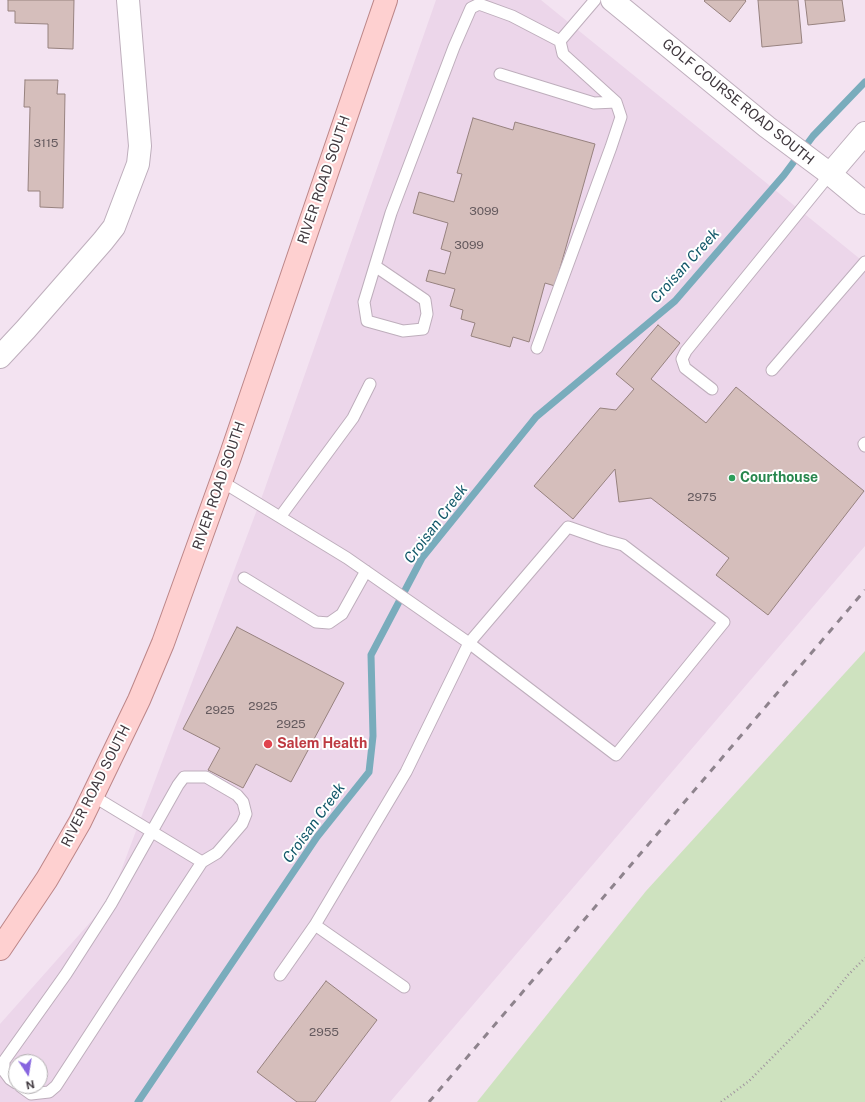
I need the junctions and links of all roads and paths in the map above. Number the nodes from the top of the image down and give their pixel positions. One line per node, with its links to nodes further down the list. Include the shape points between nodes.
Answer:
1 (128, 0): 14 (street, via 140,146 138,164 114,227)
2 (386, 0): 18 (main road, RIVER ROAD SOUTH)
3 (595, 0): 5 (lane)
4 (612, 0): 9 (street, GOLF COURSE ROAD SOUTH, via 767,127)
5 (560, 41): 7 (lane, via 563,54); 12 (lane, via 512,16 479,4 471,8 391,213)
6 (500, 74): 7 (lane, via 594,103)
7 (616, 102): 13 (lane, via 621,117)
8 (865, 133): 9 (street)
9 (830, 174): 10 (street, GOLF COURSE ROAD SOUTH); 17 (lane, via 686,351 682,359 686,368)
10 (865, 203)
11 (865, 262): 15 (lane)
12 (375, 266): 12 (lane, via 364,302 367,321 404,331 423,329 427,314 425,300)
13 (537, 348)
14 (0, 357)
15 (772, 370)
16 (370, 384): 19 (lane, via 352,418)
17 (712, 389)
18 (221, 481): 19 (lane); 23 (main road, RIVER ROAD SOUTH, via 140,700)
19 (280, 517): 20 (lane)
20 (366, 571): 21 (lane, via 342,614 329,623 316,622); 22 (lane)
21 (244, 578)
22 (469, 643): 22 (lane, via 568,527 623,545 724,622 616,755); 26 (lane, via 406,772)
23 (93, 796): 24 (lane); 27 (main road, RIVER ROAD SOUTH, via 47,879)
24 (152, 832): 25 (lane); 25 (lane, via 184,777 206,777 237,795 243,802 246,814 242,824 218,853); 31 (lane, via 111,904 66,974)
25 (202, 862): 34 (lane, via 56,1086)
26 (315, 925): 29 (lane); 30 (lane)
27 (0, 949)
28 (865, 958): 35 (path, via 823,1006 750,1081)
29 (280, 975)
30 (404, 987)
31 (9, 1054)
32 (8, 1055): 33 (lane, via 4,1061 4,1071)
33 (8, 1076)
34 (48, 1092)
35 (721, 1102)

